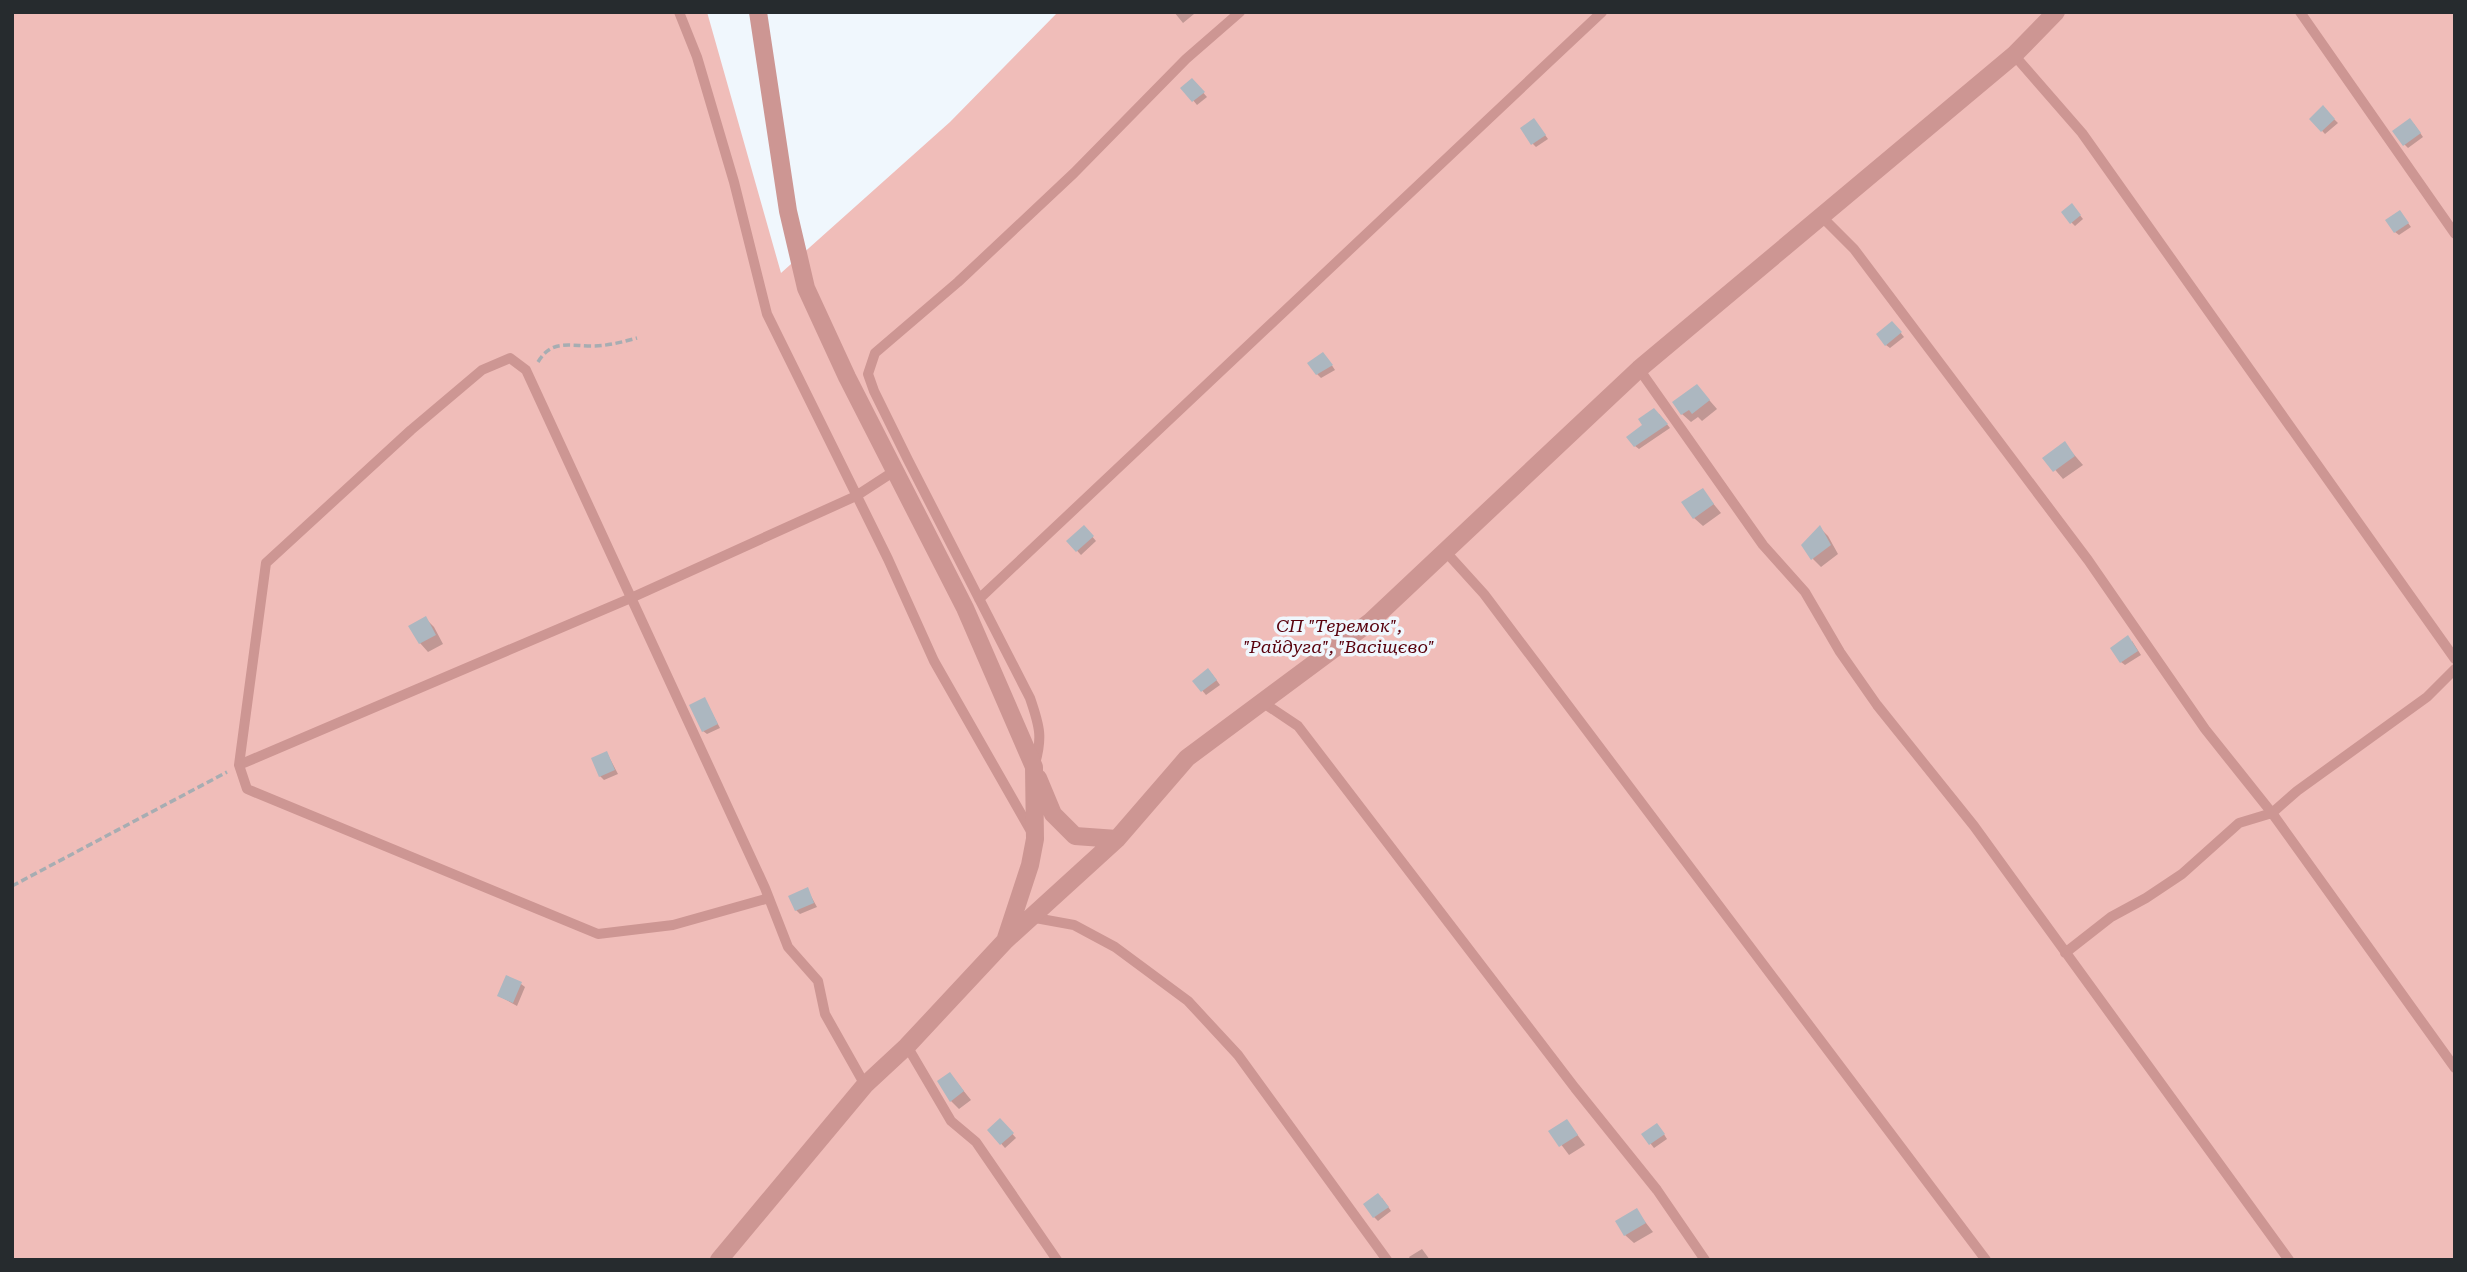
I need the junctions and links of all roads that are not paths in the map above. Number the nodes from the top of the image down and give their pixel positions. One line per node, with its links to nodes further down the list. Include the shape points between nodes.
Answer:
1 (680, 12): 12 (lane, via 723,145 768,314)
2 (758, 12): 11 (street, via 788,211 806,288)
3 (1240, 12): 15 (lane, via 968,273 875,353 868,374 874,391)
4 (1602, 12): 15 (lane)
5 (2056, 12): 7 (street)
6 (2300, 12): 9 (lane)
7 (2014, 55): 8 (street); 16 (lane, via 2082,133)
8 (1821, 216): 10 (street); 21 (lane, via 1862,260 2088,560 2205,729)
9 (2455, 234)
10 (1639, 369): 13 (street); 27 (lane, via 1763,545 1805,592 1877,705 1974,826)
11 (895, 470): 12 (lane); 20 (street, via 965,608)
12 (856, 496): 14 (lane); 22 (lane, via 934,661)
13 (1445, 551): 18 (street, via 1370,622); 35 (lane, via 1484,594)
14 (631, 598): 19 (lane); 19 (lane, via 526,370 510,358 482,370 266,563); 24 (lane)
15 (979, 599): 20 (lane, via 1030,698 1040,728)
16 (2455, 659)
17 (2455, 669): 21 (lane, via 2427,697)
18 (1262, 702): 23 (street, via 1187,758); 34 (lane, via 1298,726 1657,1190)
19 (239, 765): 24 (lane, via 247,789 598,934 673,925)
20 (1034, 767): 22 (street); 23 (street, via 1054,814 1075,836)
21 (2272, 813): 27 (lane, via 2239,823 2182,874 2111,917); 29 (lane)
22 (1035, 839): 26 (street)
23 (1118, 839): 25 (street)
24 (769, 898): 30 (lane, via 788,947 818,981 825,1014)
25 (1030, 917): 26 (street); 33 (lane, via 1074,925 1115,947 1188,1000 1238,1055)
26 (1005, 941): 28 (street)
27 (2064, 953): 36 (lane)
28 (907, 1046): 30 (street); 32 (lane, via 951,1121 976,1142)
29 (2455, 1068)
30 (865, 1085): 31 (street)
31 (720, 1259)
32 (1057, 1260)
33 (1387, 1260)
34 (1705, 1260)
35 (1986, 1260)
36 (2289, 1260)

